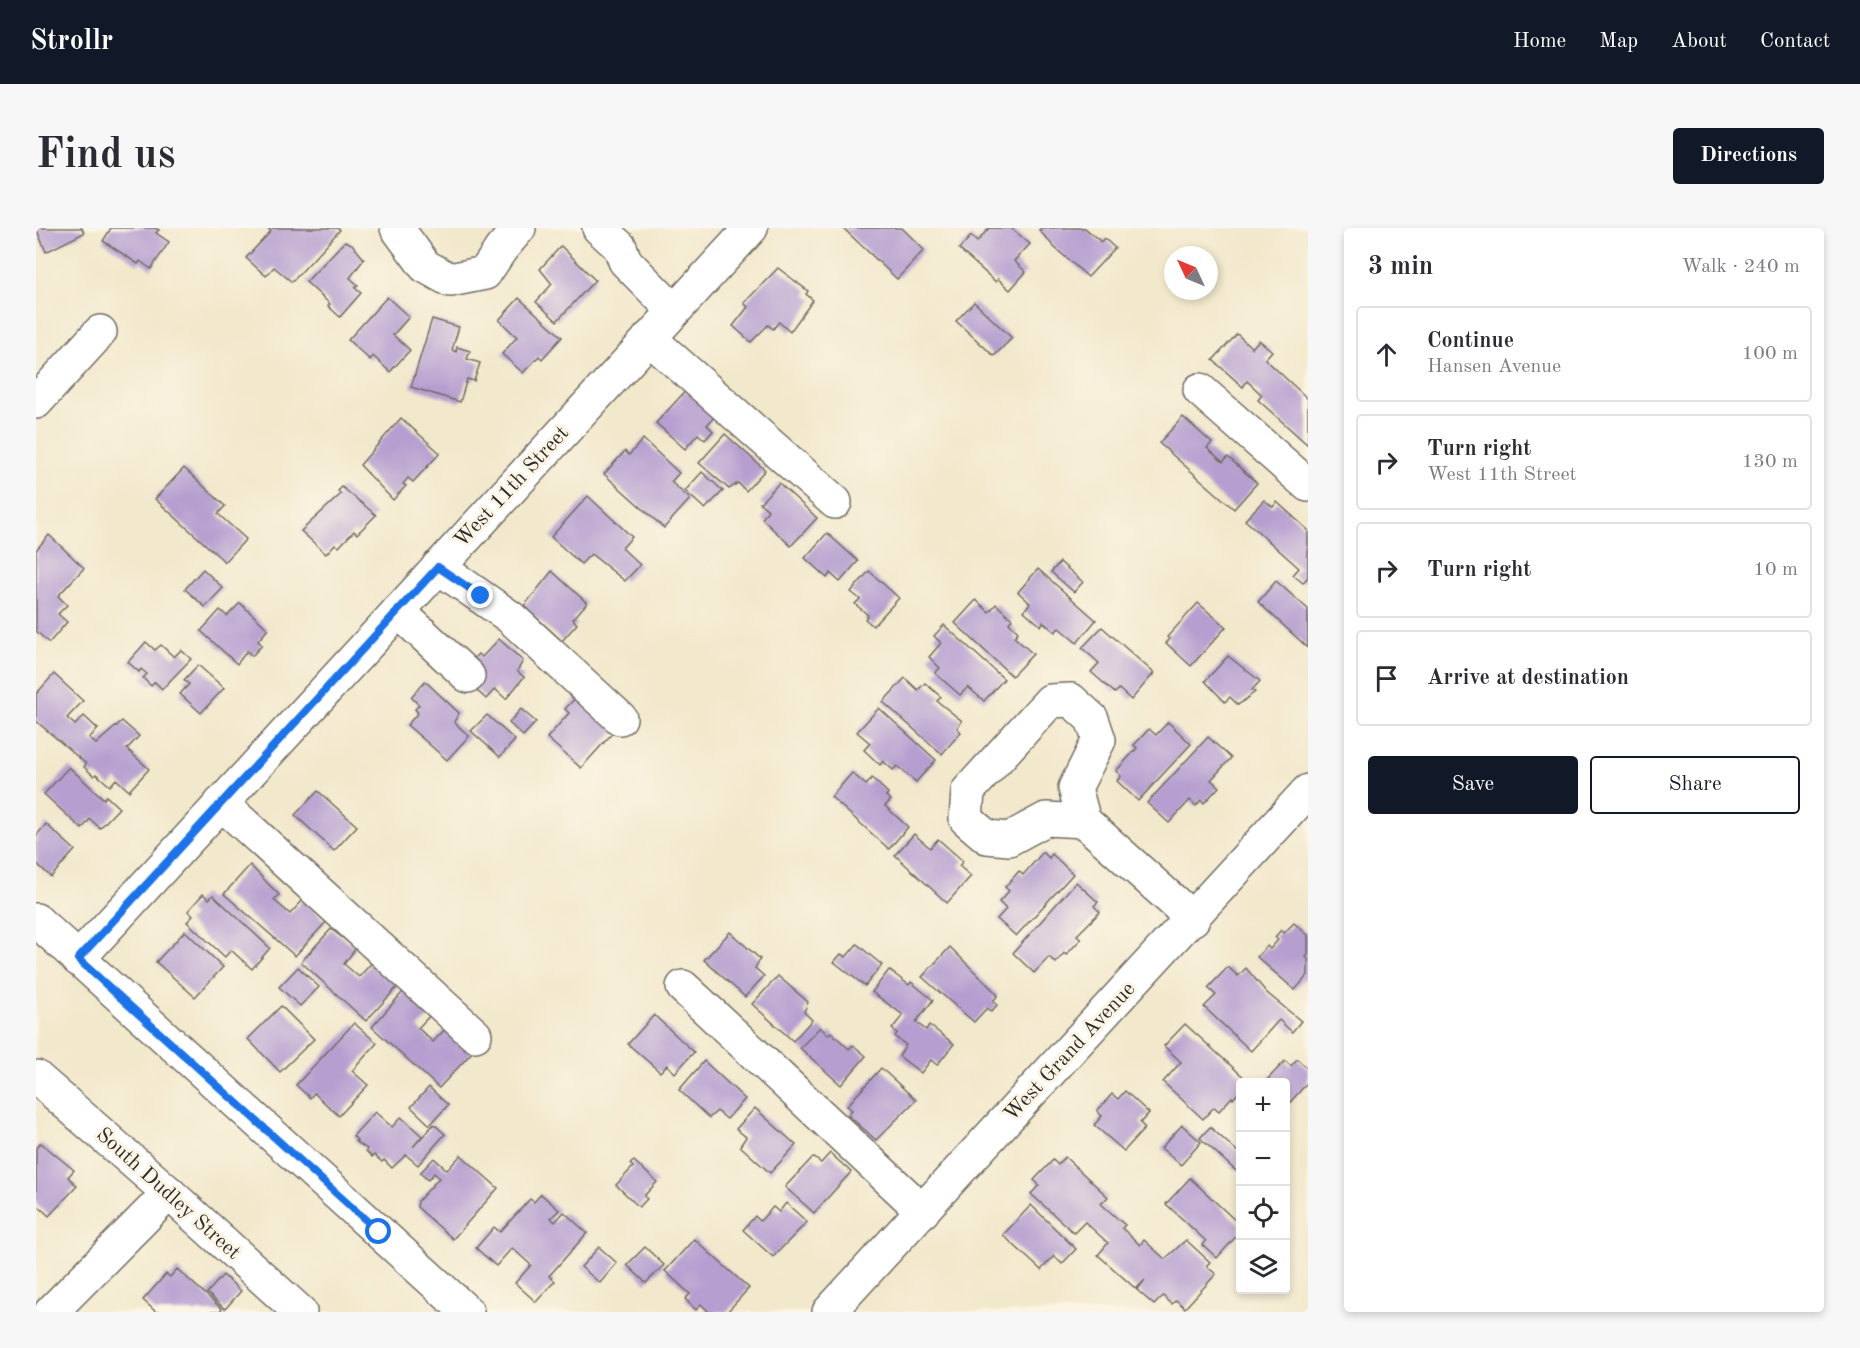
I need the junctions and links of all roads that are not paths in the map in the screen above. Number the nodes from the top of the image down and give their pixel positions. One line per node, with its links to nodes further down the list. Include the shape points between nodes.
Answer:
1 (397, 228): 2 (street, via 425,266 450,280 485,273)
2 (519, 228)
3 (584, 228): 6 (street, via 584,237 609,260)
4 (599, 228): 6 (street, via 620,247)
5 (750, 228): 7 (street, West 11th Street)
6 (624, 261): 7 (street)
7 (674, 311): 9 (street, West 11th Street)
8 (100, 332): 11 (street)
9 (650, 338): 13 (street); 14 (street, West 11th Street)
10 (1200, 390): 12 (street)
11 (36, 402)
12 (1308, 485)
13 (835, 502)
14 (438, 567): 15 (street, West 11th Street); 17 (street, via 510,616)
15 (398, 611): 16 (street); 19 (street, West 11th Street)
16 (468, 676)
17 (620, 718)
18 (1308, 791): 21 (street, West Grand Avenue)
19 (221, 803): 23 (street, West 11th Street); 25 (street)
20 (1084, 820): 20 (street, via 1075,788 1099,740 1092,719 1071,700 1050,701 968,791 966,819 987,837 1009,839 1046,819); 21 (street)
21 (1193, 919): 28 (street, West Grand Avenue)
22 (36, 920): 23 (street)
23 (78, 959): 31 (street)
24 (683, 987): 28 (street)
25 (475, 1035)
26 (36, 1077): 27 (street, South Dudley Street)
27 (169, 1193): 29 (street); 30 (street, South Dudley Street)
28 (923, 1211): 32 (street, West Grand Avenue)
29 (51, 1312)
30 (300, 1312)
31 (467, 1312)
32 (830, 1312)

